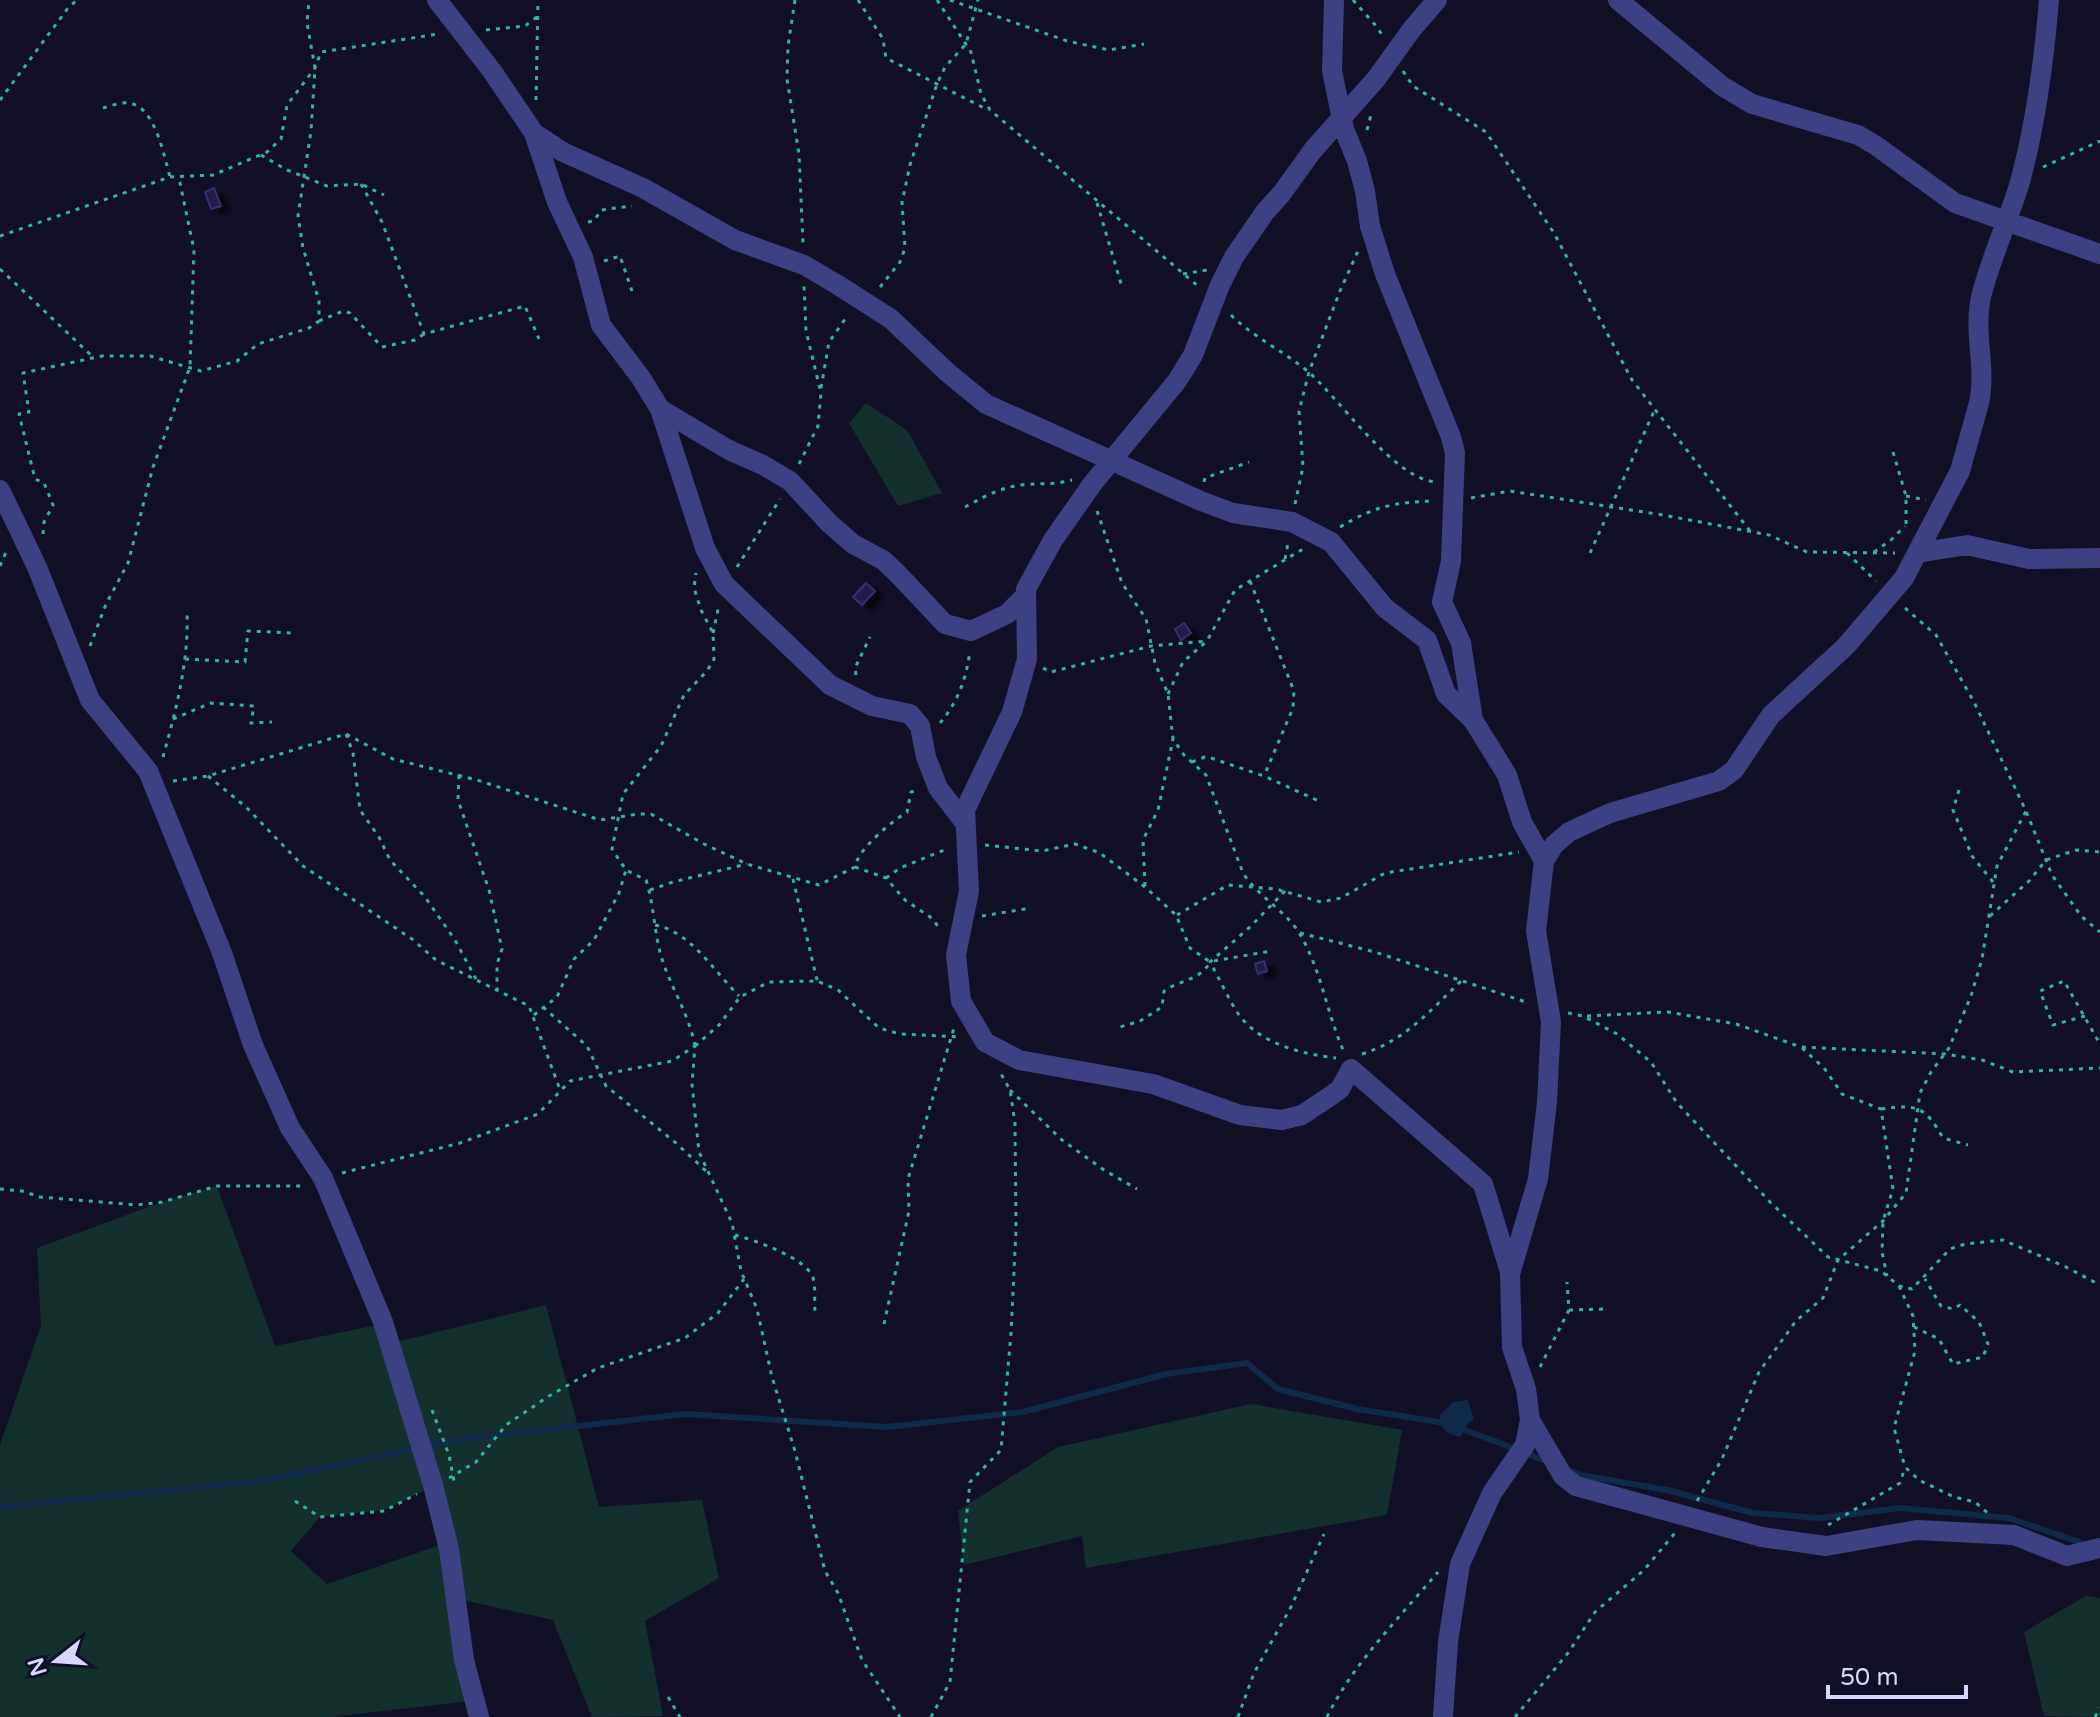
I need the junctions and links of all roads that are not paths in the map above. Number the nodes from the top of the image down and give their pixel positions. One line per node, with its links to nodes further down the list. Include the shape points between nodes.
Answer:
1 (437, 0): 7 (street)
2 (1334, 0): 6 (street, via 1332,71)
3 (1437, 0): 6 (street)
4 (1618, 0): 8 (street, via 1722,86 1752,104 1858,135 1955,203)
5 (2049, 0): 8 (street, via 2044,63)
6 (1341, 119): 11 (street, via 1234,257 1193,355); 16 (street, via 1385,274 1455,453 1451,561 1442,602 1461,643)
7 (534, 133): 10 (street, via 585,266 601,325); 11 (street, via 735,240 804,265 891,319 986,404)
8 (2007, 222): 9 (street); 13 (street, via 1982,295 1977,338 1981,392 1975,416 1960,471)
9 (2100, 254)
10 (660, 409): 15 (street, via 790,481 853,544 883,560 945,624 971,631 1007,614); 17 (street, via 705,548 724,584 830,685 854,699 910,714 920,726 938,788)
11 (1111, 461): 15 (street, via 1087,480); 16 (street, via 1233,513 1292,522 1331,542 1385,608 1427,640 1446,694)
12 (0, 490): 22 (street, via 90,700 148,771 253,1045 290,1128 325,1182 383,1322 449,1549 464,1660)
13 (1917, 553): 14 (street, via 1967,545 2029,559); 18 (street, via 1904,578 1846,646 1771,715 1734,770 1719,781 1610,813 1569,832)
14 (2100, 558)
15 (1024, 597): 17 (street, via 1027,659 1012,712 965,810)
16 (1473, 720): 18 (street, via 1507,775 1522,822)
17 (965, 832): 19 (street, via 969,891 956,955 961,1001 985,1042 1019,1060 1153,1084 1240,1115 1282,1120 1302,1115 1340,1089 1349,1064 1483,1184)
18 (1541, 855): 19 (street, via 1536,931 1551,1022 1547,1102 1538,1179)
19 (1510, 1274): 20 (street, via 1512,1347)
20 (1530, 1420): 21 (street, via 1563,1476 1576,1486 1762,1537 1826,1546 1917,1530 2014,1535 2067,1556); 23 (street, via 1525,1445 1492,1493 1460,1564)
21 (2100, 1548)
22 (479, 1717)
23 (1443, 1717)

